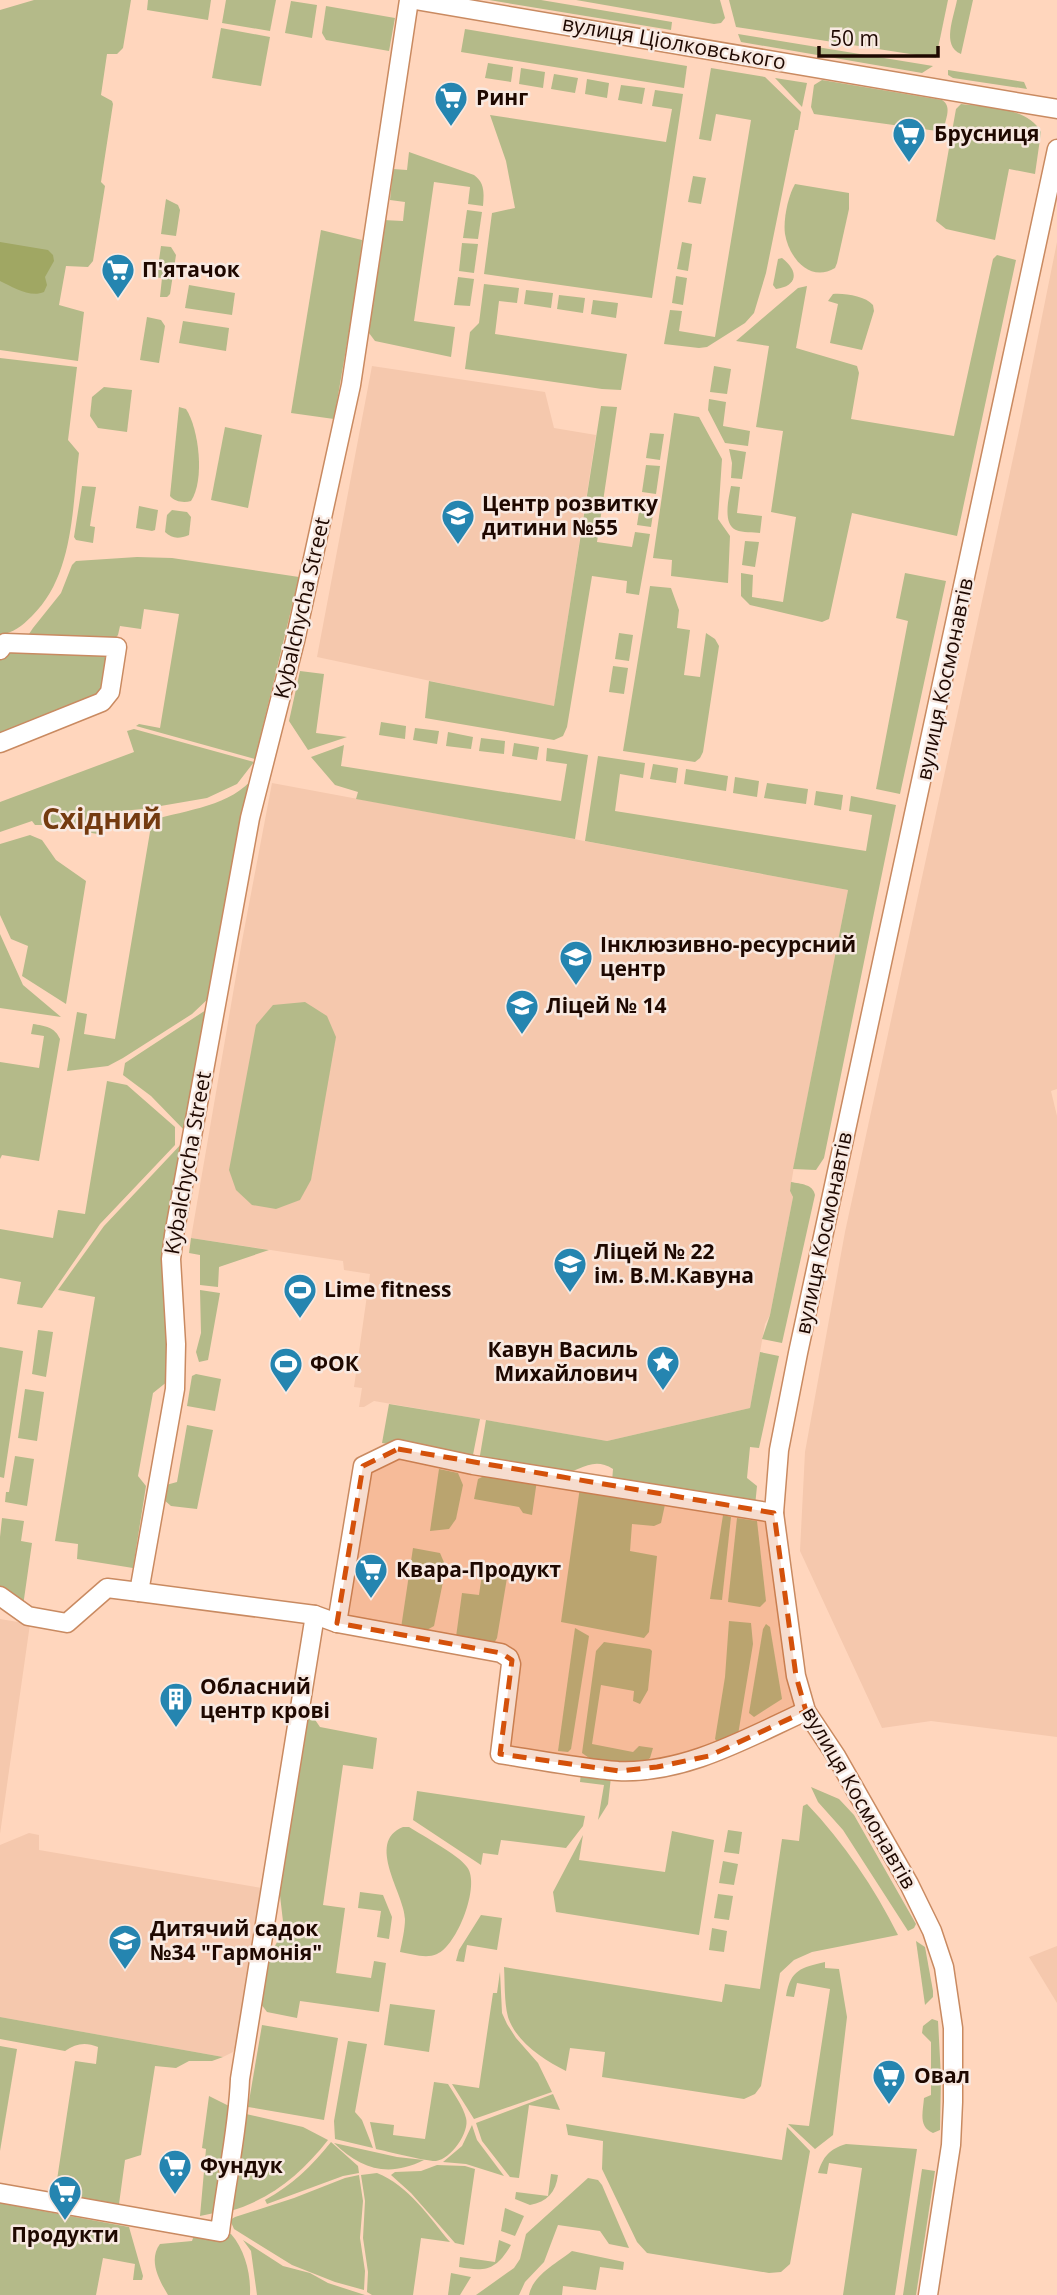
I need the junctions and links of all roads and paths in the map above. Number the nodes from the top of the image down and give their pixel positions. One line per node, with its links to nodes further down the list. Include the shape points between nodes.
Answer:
1 (409, 0): 9 (street, Kybalchycha Street, via 351,385 295,641 250,818 174,1235 175,1389)
2 (415, 0): 3 (street, вулиця Ціолковського)
3 (449, 3): 4 (street, вулиця Ціолковського)
4 (1057, 109)
5 (1057, 149): 8 (street, вулиця Космонавтів, via 793,1379 776,1468)
6 (0, 650): 7 (street, via 5,643 117,647 110,692 102,702)
7 (0, 743)
8 (774, 1513): 12 (street, via 398,1449 363,1465); 13 (street, вулиця Космонавтів, via 796,1676)
9 (139, 1592): 10 (street, via 107,1588 67,1623 28,1616); 11 (street)
10 (0, 1596)
11 (314, 1615): 12 (street); 14 (street, via 220,2232)
12 (337, 1623): 13 (street, via 509,1658 500,1754 619,1771 657,1768 709,1756)
13 (806, 1711): 15 (street, вулиця Космонавтів, via 909,1884 944,1967 953,2028 951,2145)
14 (0, 2193)
15 (928, 2295)

